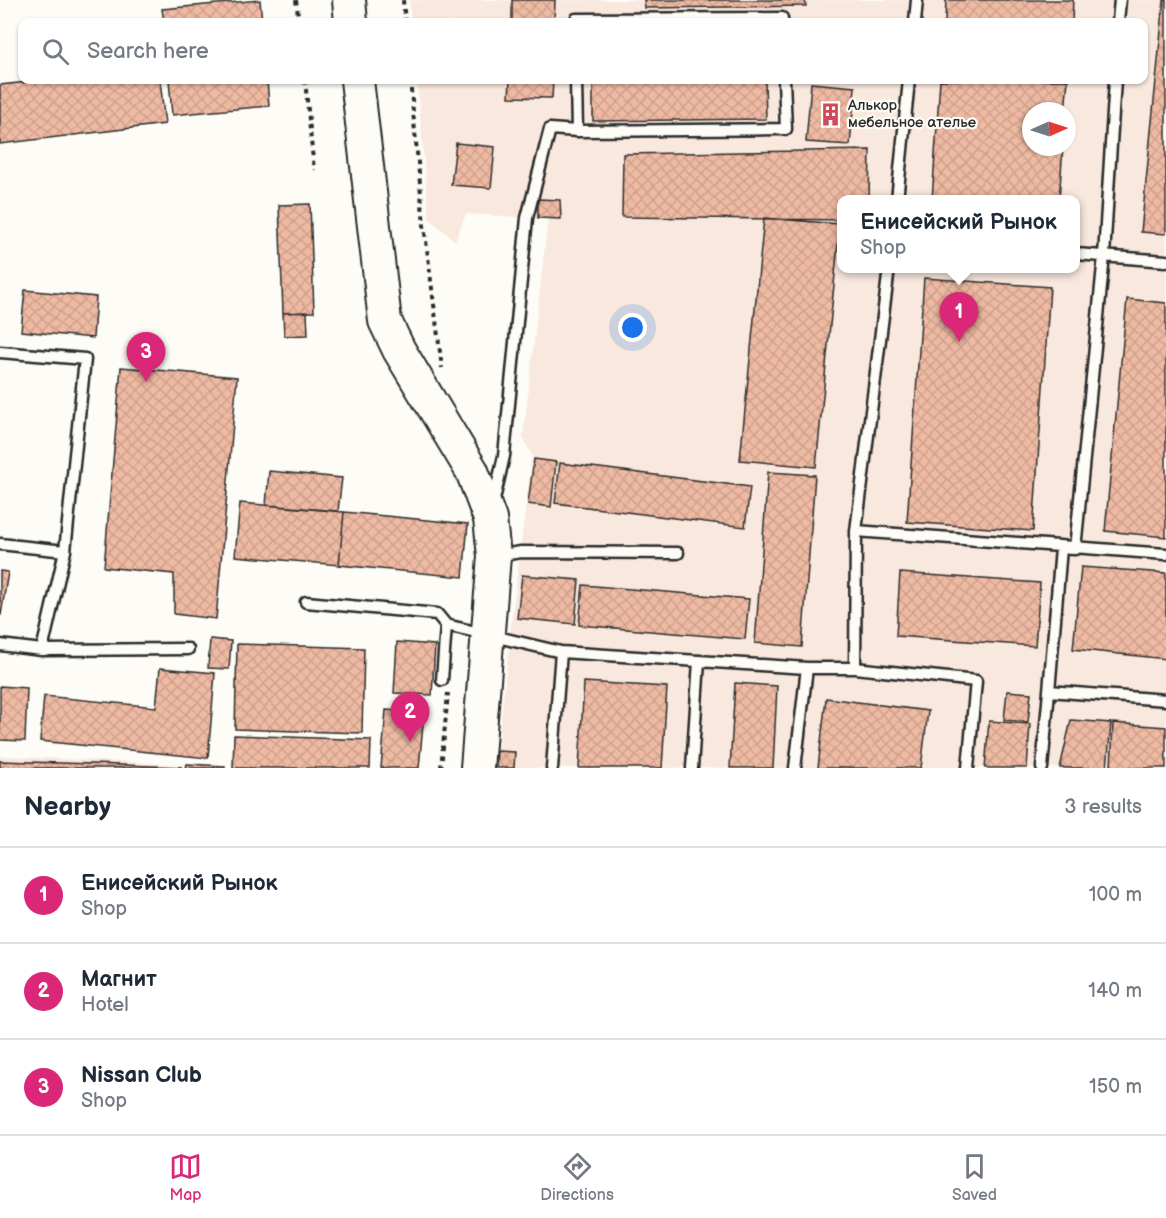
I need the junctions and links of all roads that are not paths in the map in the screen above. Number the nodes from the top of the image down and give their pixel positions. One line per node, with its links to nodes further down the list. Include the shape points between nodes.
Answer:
1 (349, 0): 4 (street)
2 (917, 0): 5 (lane)
3 (1120, 0): 6 (lane)
4 (351, 18)
5 (915, 18)
6 (1118, 18)
7 (357, 84): 19 (street, via 385,321 472,471)
8 (576, 84): 12 (lane)
9 (784, 84): 12 (lane, via 786,129)
10 (909, 84): 13 (lane)
11 (1115, 84): 15 (lane)
12 (577, 130): 19 (lane, via 550,129 527,218 504,456)
13 (898, 195)
14 (1080, 254): 15 (lane)
15 (1104, 256): 16 (lane); 23 (lane)
16 (1166, 261)
17 (888, 273): 20 (lane)
18 (0, 352): 24 (lane, via 85,359)
19 (490, 519): 27 (street)
20 (856, 531): 22 (lane); 37 (lane)
21 (0, 544): 24 (lane)
22 (1061, 548): 23 (lane); 39 (lane)
23 (1075, 549): 26 (lane)
24 (65, 551): 33 (lane)
25 (678, 553): 27 (lane, via 521,552)
26 (1166, 554)
27 (494, 556): 30 (street)
28 (306, 602): 29 (lane, via 437,614)
29 (446, 626): 30 (lane); 38 (lane)
30 (488, 635): 34 (lane); 41 (street)
31 (0, 645): 33 (lane)
32 (188, 649): 33 (lane)
33 (42, 650)
34 (561, 652): 35 (lane); 42 (lane)
35 (699, 661): 36 (lane); 43 (lane)
36 (807, 668): 37 (lane); 44 (lane)
37 (855, 668): 45 (lane, via 976,681)
38 (442, 680)
39 (1049, 691): 40 (lane); 46 (lane)
40 (1166, 700)
41 (477, 768)
42 (552, 768)
43 (692, 768)
44 (795, 768)
45 (968, 768)
46 (1042, 768)

